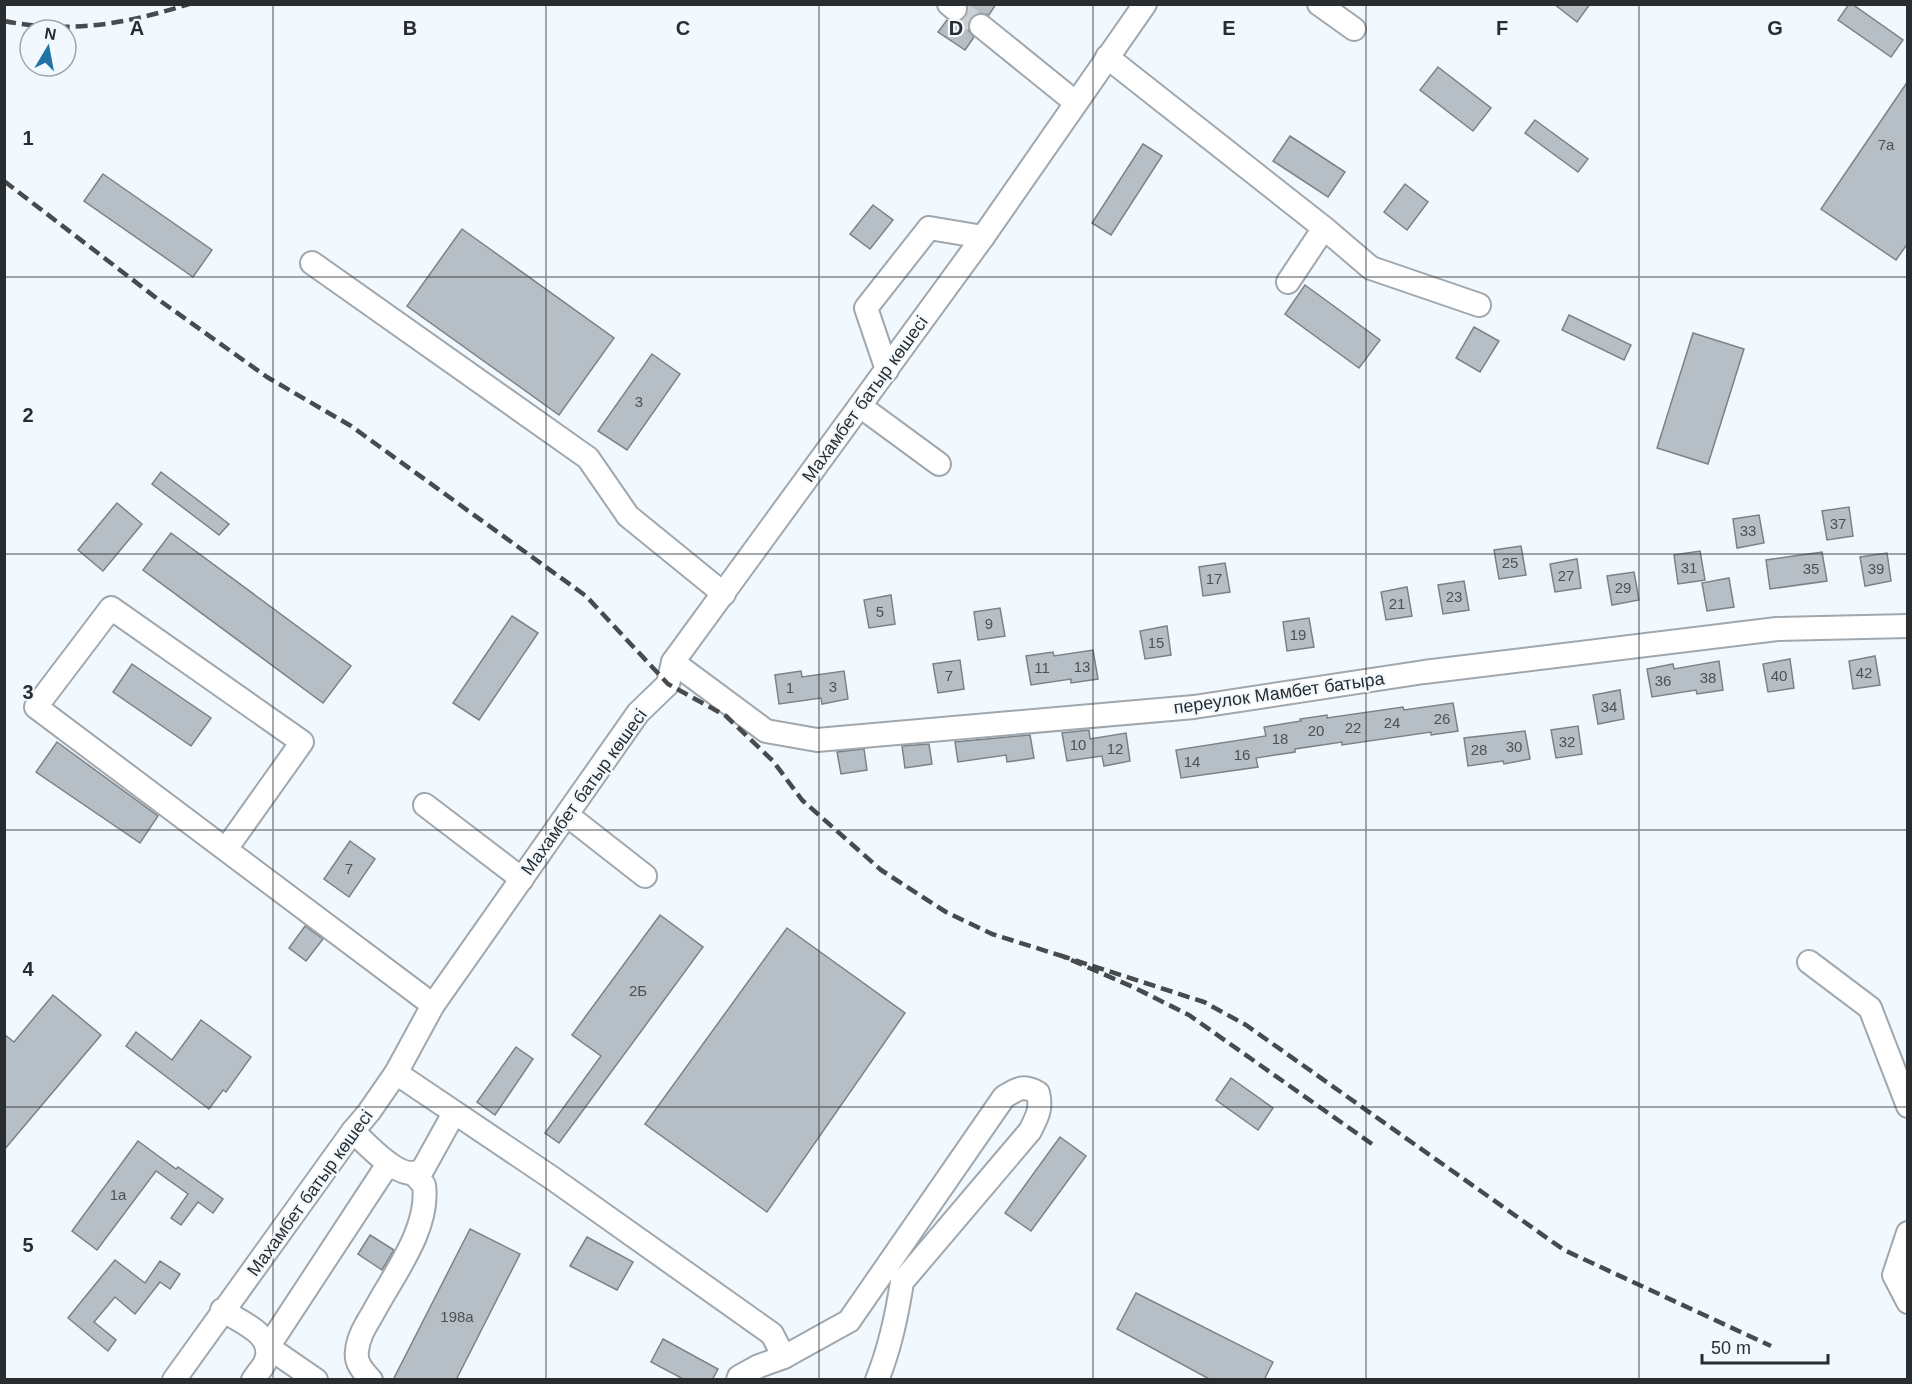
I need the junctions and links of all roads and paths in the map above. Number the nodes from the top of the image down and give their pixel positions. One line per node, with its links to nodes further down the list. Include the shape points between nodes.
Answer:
1 (1144, 4): 5 (street, Махамбет батыр көшесі)
2 (1319, 4): 4 (street)
3 (981, 26): 6 (street)
4 (1354, 29)
5 (1107, 57): 6 (street, Махамбет батыр көшесі); 7 (street)
6 (1075, 102): 8 (street, Махамбет батыр көшесі)
7 (1324, 228): 10 (street); 11 (street, via 1371,268)
8 (983, 237): 12 (street, Махамбет батыр көшесі); 12 (street, via 929,228 866,308)
9 (312, 263): 15 (street, via 588,458 628,516)
10 (1288, 282)
11 (1479, 305)
12 (886, 370): 13 (street, Махамбет батыр көшесі)
13 (860, 406): 14 (street); 15 (street, Махамбет батыр көшесі)
14 (939, 464)
15 (724, 594): 17 (street, Махамбет батыр көшесі)
16 (1908, 626): 17 (street, переулок Мамбет батыра, via 1777,629 1424,672 1194,707 817,740 766,731)
17 (673, 662): 19 (street, Махамбет батыр көшесі, via 668,684 638,713)
18 (425, 805): 22 (street)
19 (567, 815): 21 (street); 22 (street, Махамбет батыр көшесі)
20 (226, 849): 20 (street, via 36,707 111,608 302,742); 24 (street)
21 (645, 876)
22 (522, 879): 24 (street, Махамбет батыр көшесі)
23 (1809, 962): 26 (street, via 1870,1008)
24 (433, 1005): 25 (street, Махамбет батыр көшесі)
25 (396, 1073): 27 (street); 28 (street, Махамбет батыр көшесі)
26 (1908, 1106)
27 (454, 1113): 30 (street, via 423,1169); 35 (street, via 772,1334)
28 (353, 1131): 29 (street); 33 (street, Махамбет батыр көшесі)
29 (388, 1164): 30 (street); 34 (street)
30 (414, 1174): 36 (street, via 424,1185 424,1209 408,1251 362,1333 356,1353)
31 (1907, 1234): 32 (street, via 1894,1275)
32 (1908, 1302)
33 (222, 1310): 34 (street, via 263,1336); 38 (street, Махамбет батыр көшесі)
34 (268, 1347): 39 (street, via 266,1361); 40 (street)
35 (784, 1357): 37 (street, via 759,1366); 41 (street, via 849,1321 1004,1097 1020,1087 1031,1089 1038,1093 1041,1104 1030,1131 902,1282 888,1351)
36 (358, 1376)
37 (740, 1379)
38 (174, 1380)
39 (253, 1380)
40 (316, 1380)
41 (877, 1380)

